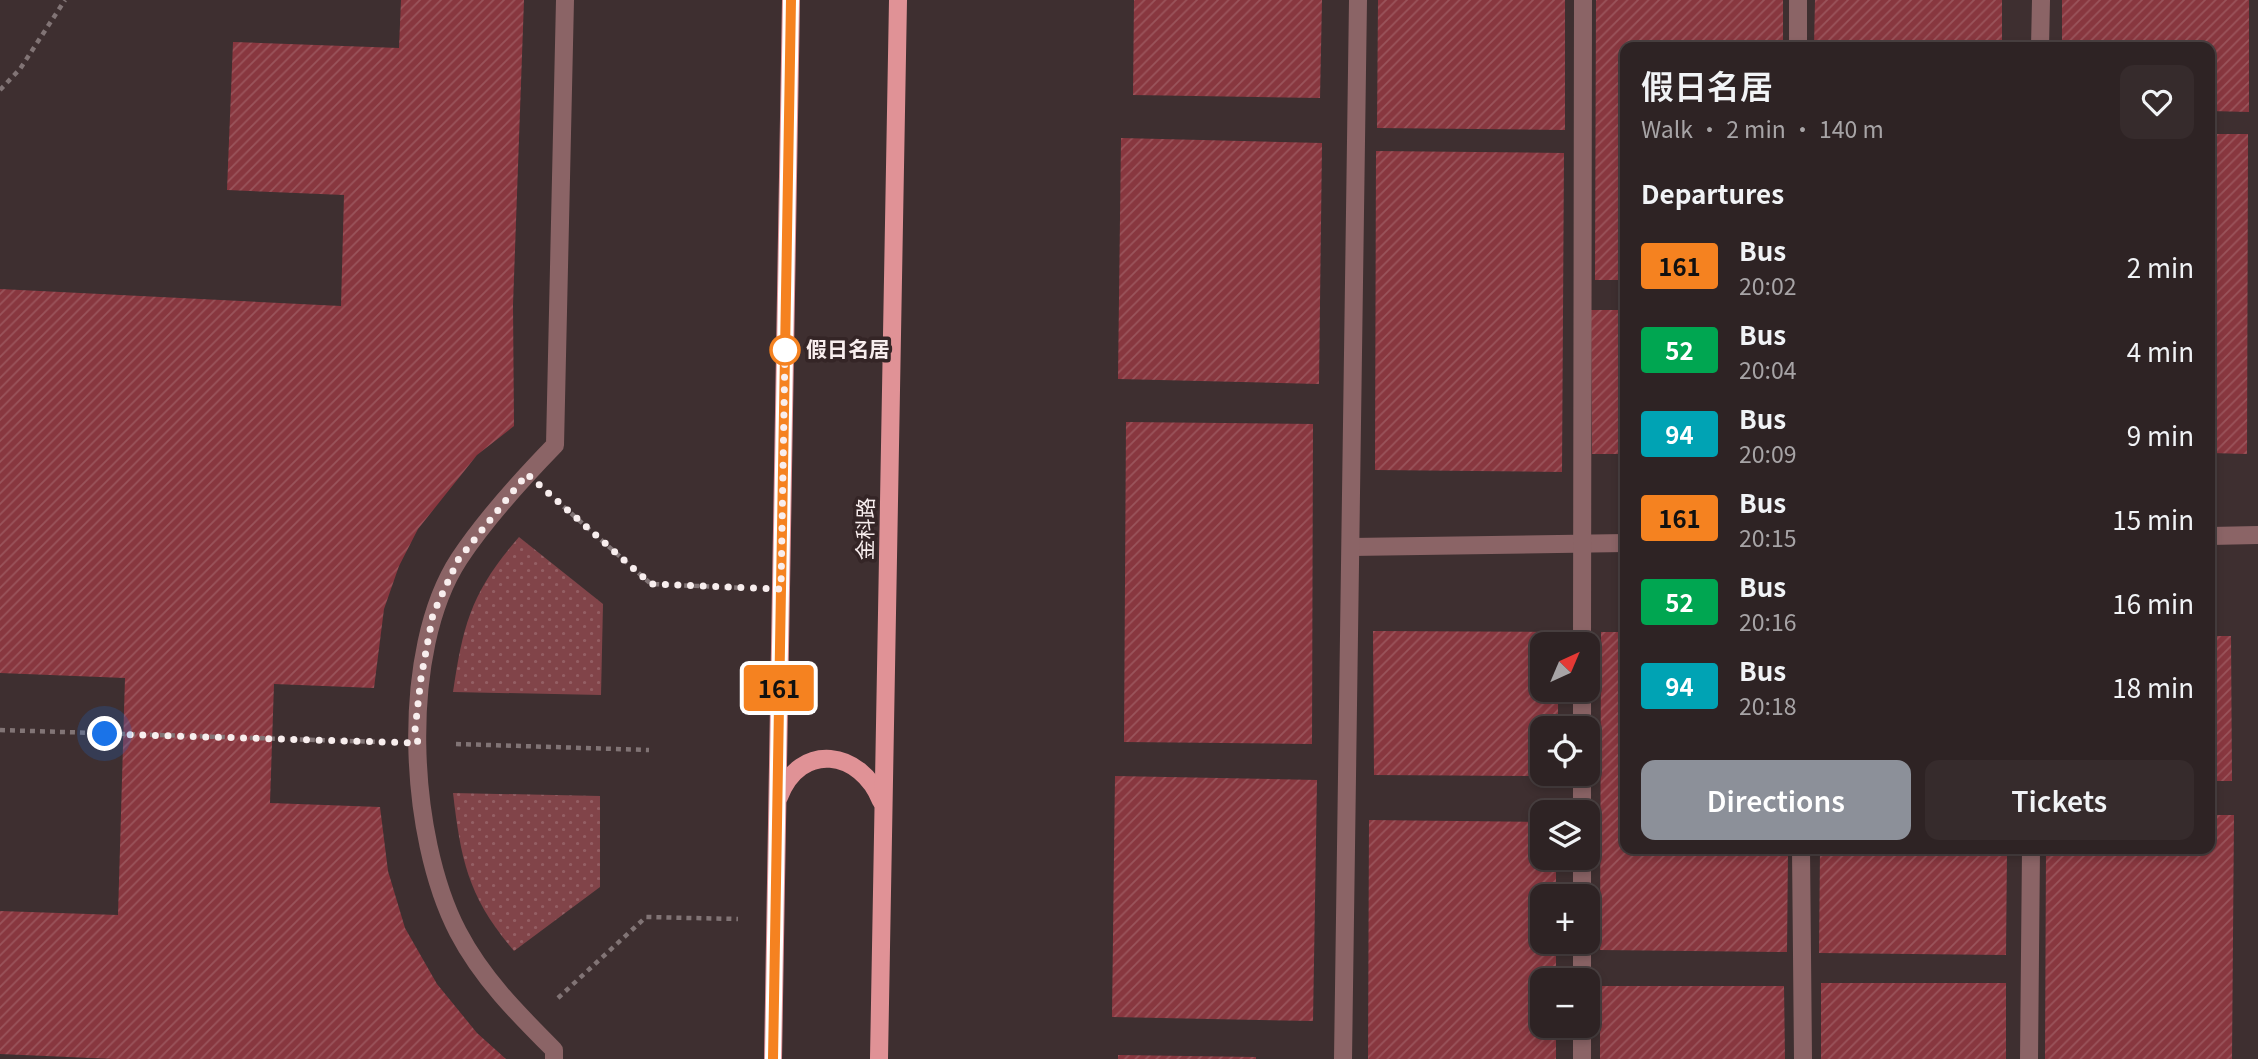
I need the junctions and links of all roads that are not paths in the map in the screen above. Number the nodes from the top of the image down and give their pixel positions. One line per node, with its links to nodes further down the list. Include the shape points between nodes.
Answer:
1 (565, 0): 21 (lane, via 555,445 458,560 433,614 415,730 422,813 436,874 457,931 491,986 554,1050)
2 (791, 0): 16 (main road)
3 (898, 0): 17 (main road, 金科路)
4 (1358, 0): 14 (lane)
5 (1583, 0): 13 (lane)
6 (1798, 0): 8 (lane)
7 (2041, 0): 9 (lane)
8 (1798, 42)
9 (2040, 42)
10 (2258, 535): 11 (lane)
11 (2215, 536)
12 (1620, 543): 13 (lane)
13 (1582, 544): 14 (lane); 15 (lane)
14 (1351, 547): 24 (lane)
15 (1582, 632)
16 (776, 811): 17 (main road, via 787,779 814,761 830,758 864,771 875,784); 22 (main road)
17 (883, 815): 23 (main road, 金科路)
18 (1801, 854): 26 (lane)
19 (2031, 854): 27 (lane)
20 (1582, 1038): 25 (lane)
21 (554, 1059)
22 (773, 1059)
23 (879, 1059)
24 (1343, 1059)
25 (1582, 1059)
26 (1803, 1059)
27 (2029, 1059)

